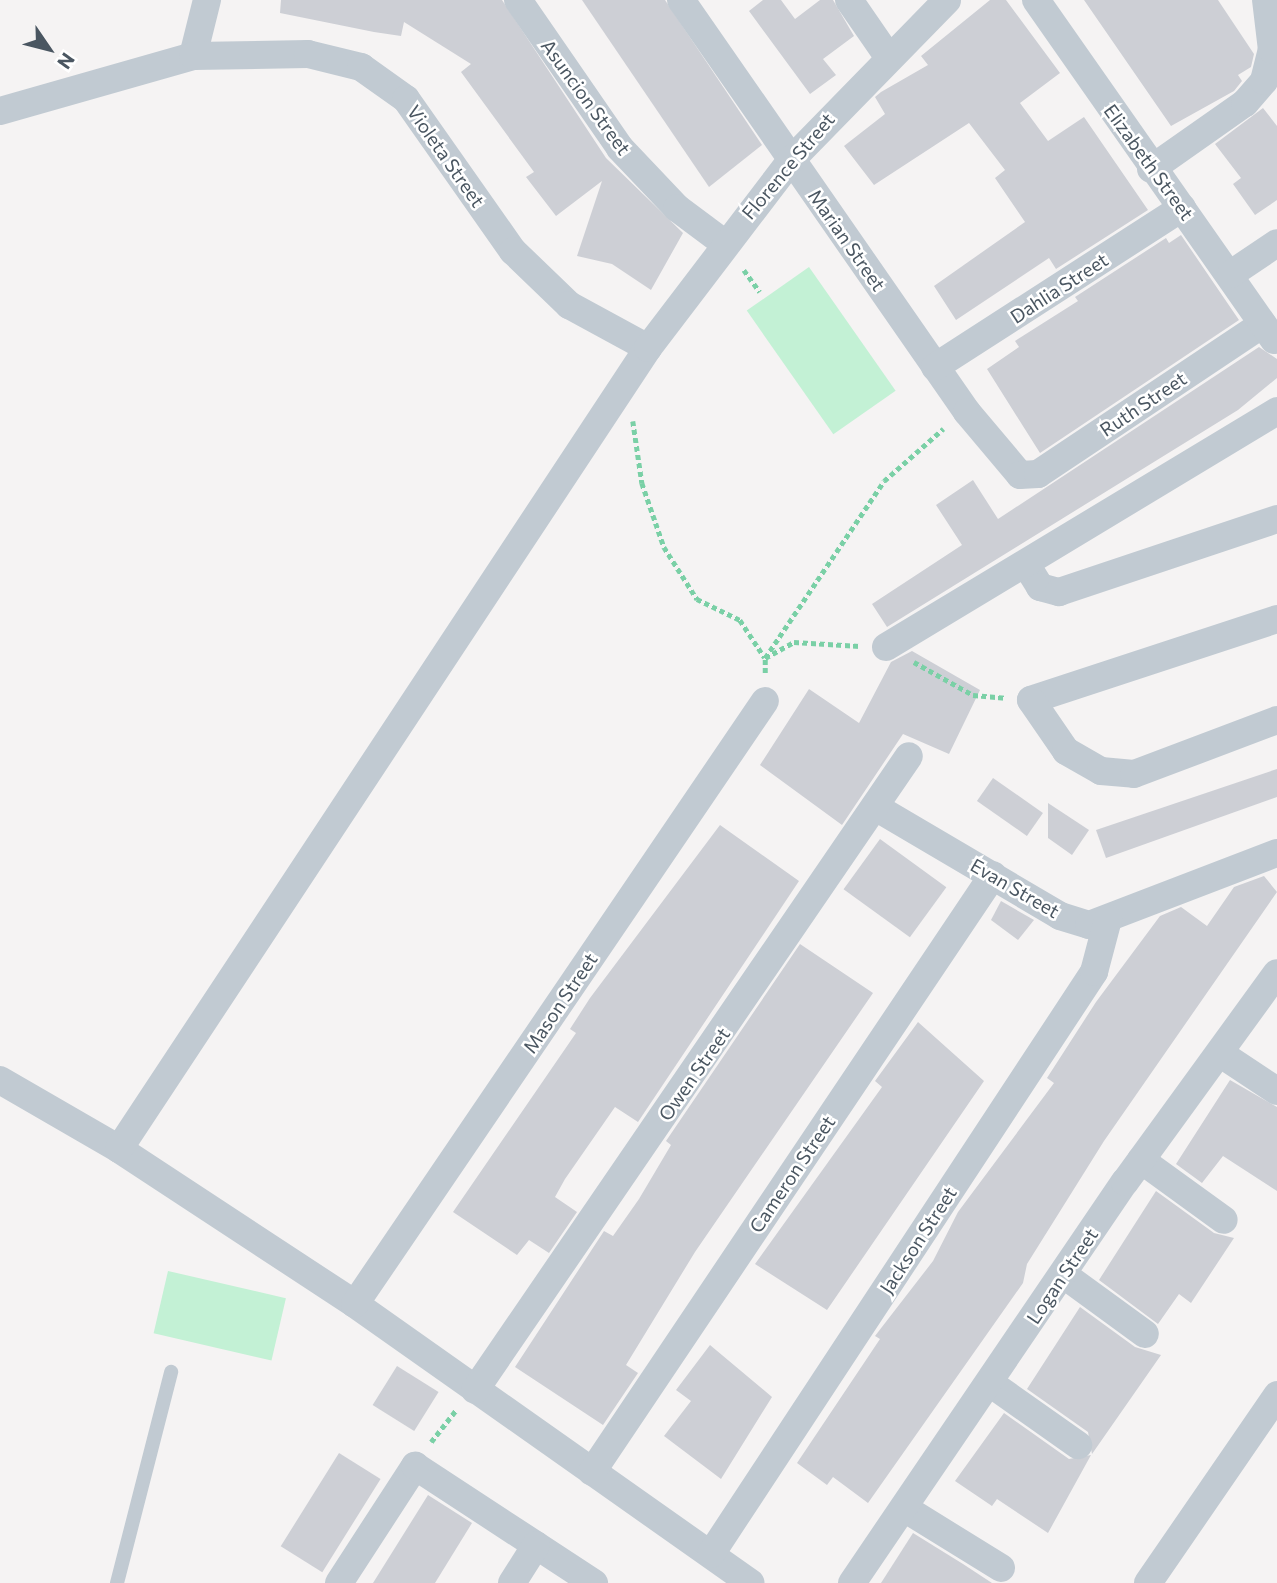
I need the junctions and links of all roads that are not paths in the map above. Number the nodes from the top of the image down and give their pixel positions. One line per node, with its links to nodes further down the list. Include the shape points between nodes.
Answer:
1 (207, 0): 10 (street)
2 (518, 0): 15 (street, Asuncion Street, via 620,148 677,208)
3 (681, 0): 12 (street, Marian Street)
4 (849, 0): 9 (street)
5 (947, 0): 9 (street, Florence Street)
6 (1036, 0): 13 (street, Elizabeth Street)
7 (1244, 0): 8 (street)
8 (1268, 9): 13 (street, via 1272,50 1265,81 1245,103)
9 (887, 55): 12 (street, Florence Street)
10 (193, 56): 11 (street, Violeta Street); 19 (street, Violeta Street, via 308,54 361,67 406,99 513,251 569,305)
11 (0, 111)
12 (792, 159): 15 (street, Florence Street); 20 (street, Marian Street)
13 (1151, 169): 14 (street, Elizabeth Street)
14 (1182, 208): 17 (street, Elizabeth Street); 20 (street, Dahlia Street)
15 (724, 243): 19 (street, Florence Street)
16 (1277, 243): 17 (street)
17 (1231, 274): 18 (street, Elizabeth Street)
18 (1268, 332): 22 (street, Ruth Street, via 1038,474)
19 (648, 348): 38 (street, Florence Street)
20 (935, 367): 22 (street, Marian Street)
21 (1277, 411): 24 (street)
22 (1020, 475)
23 (1277, 519): 24 (street, via 1059,592 1040,587)
24 (1027, 566): 26 (street)
25 (1277, 619): 28 (street, via 1031,700 1066,751 1101,771 1134,774)
26 (886, 647)
27 (765, 701): 42 (street, Mason Street)
28 (1277, 720)
29 (909, 756): 30 (street, Owen Street)
30 (877, 808): 32 (street, Evan Street); 46 (street, Owen Street)
31 (1277, 853): 33 (street, Evan Street)
32 (993, 875): 33 (street, Evan Street, via 1060,916 1089,925); 49 (street, Cameron Street)
33 (1108, 919): 52 (street, Jackson Street, via 1094,972)
34 (1277, 974): 35 (street, Logan Street)
35 (1221, 1054): 37 (street); 39 (street, Logan Street)
36 (0, 1080): 38 (street)
37 (1277, 1091)
38 (119, 1149): 42 (street)
39 (1141, 1160): 40 (street); 41 (street, Logan Street)
40 (1224, 1220)
41 (1064, 1275): 43 (street); 45 (street, Logan Street)
42 (355, 1304): 46 (street)
43 (1145, 1334)
44 (171, 1372): 54 (lane)
45 (990, 1383): 48 (street); 50 (street, Logan Street)
46 (475, 1390): 49 (street)
47 (1277, 1395): 60 (street)
48 (1078, 1445)
49 (592, 1472): 52 (street)
50 (904, 1507): 53 (street); 59 (street, Logan Street)
51 (536, 1545): 55 (street, via 415,1466); 56 (street); 57 (street)
52 (711, 1554): 58 (street)
53 (1001, 1568)
54 (117, 1583)
55 (339, 1583)
56 (512, 1583)
57 (594, 1583)
58 (750, 1583)
59 (852, 1583)
60 (1148, 1583)

